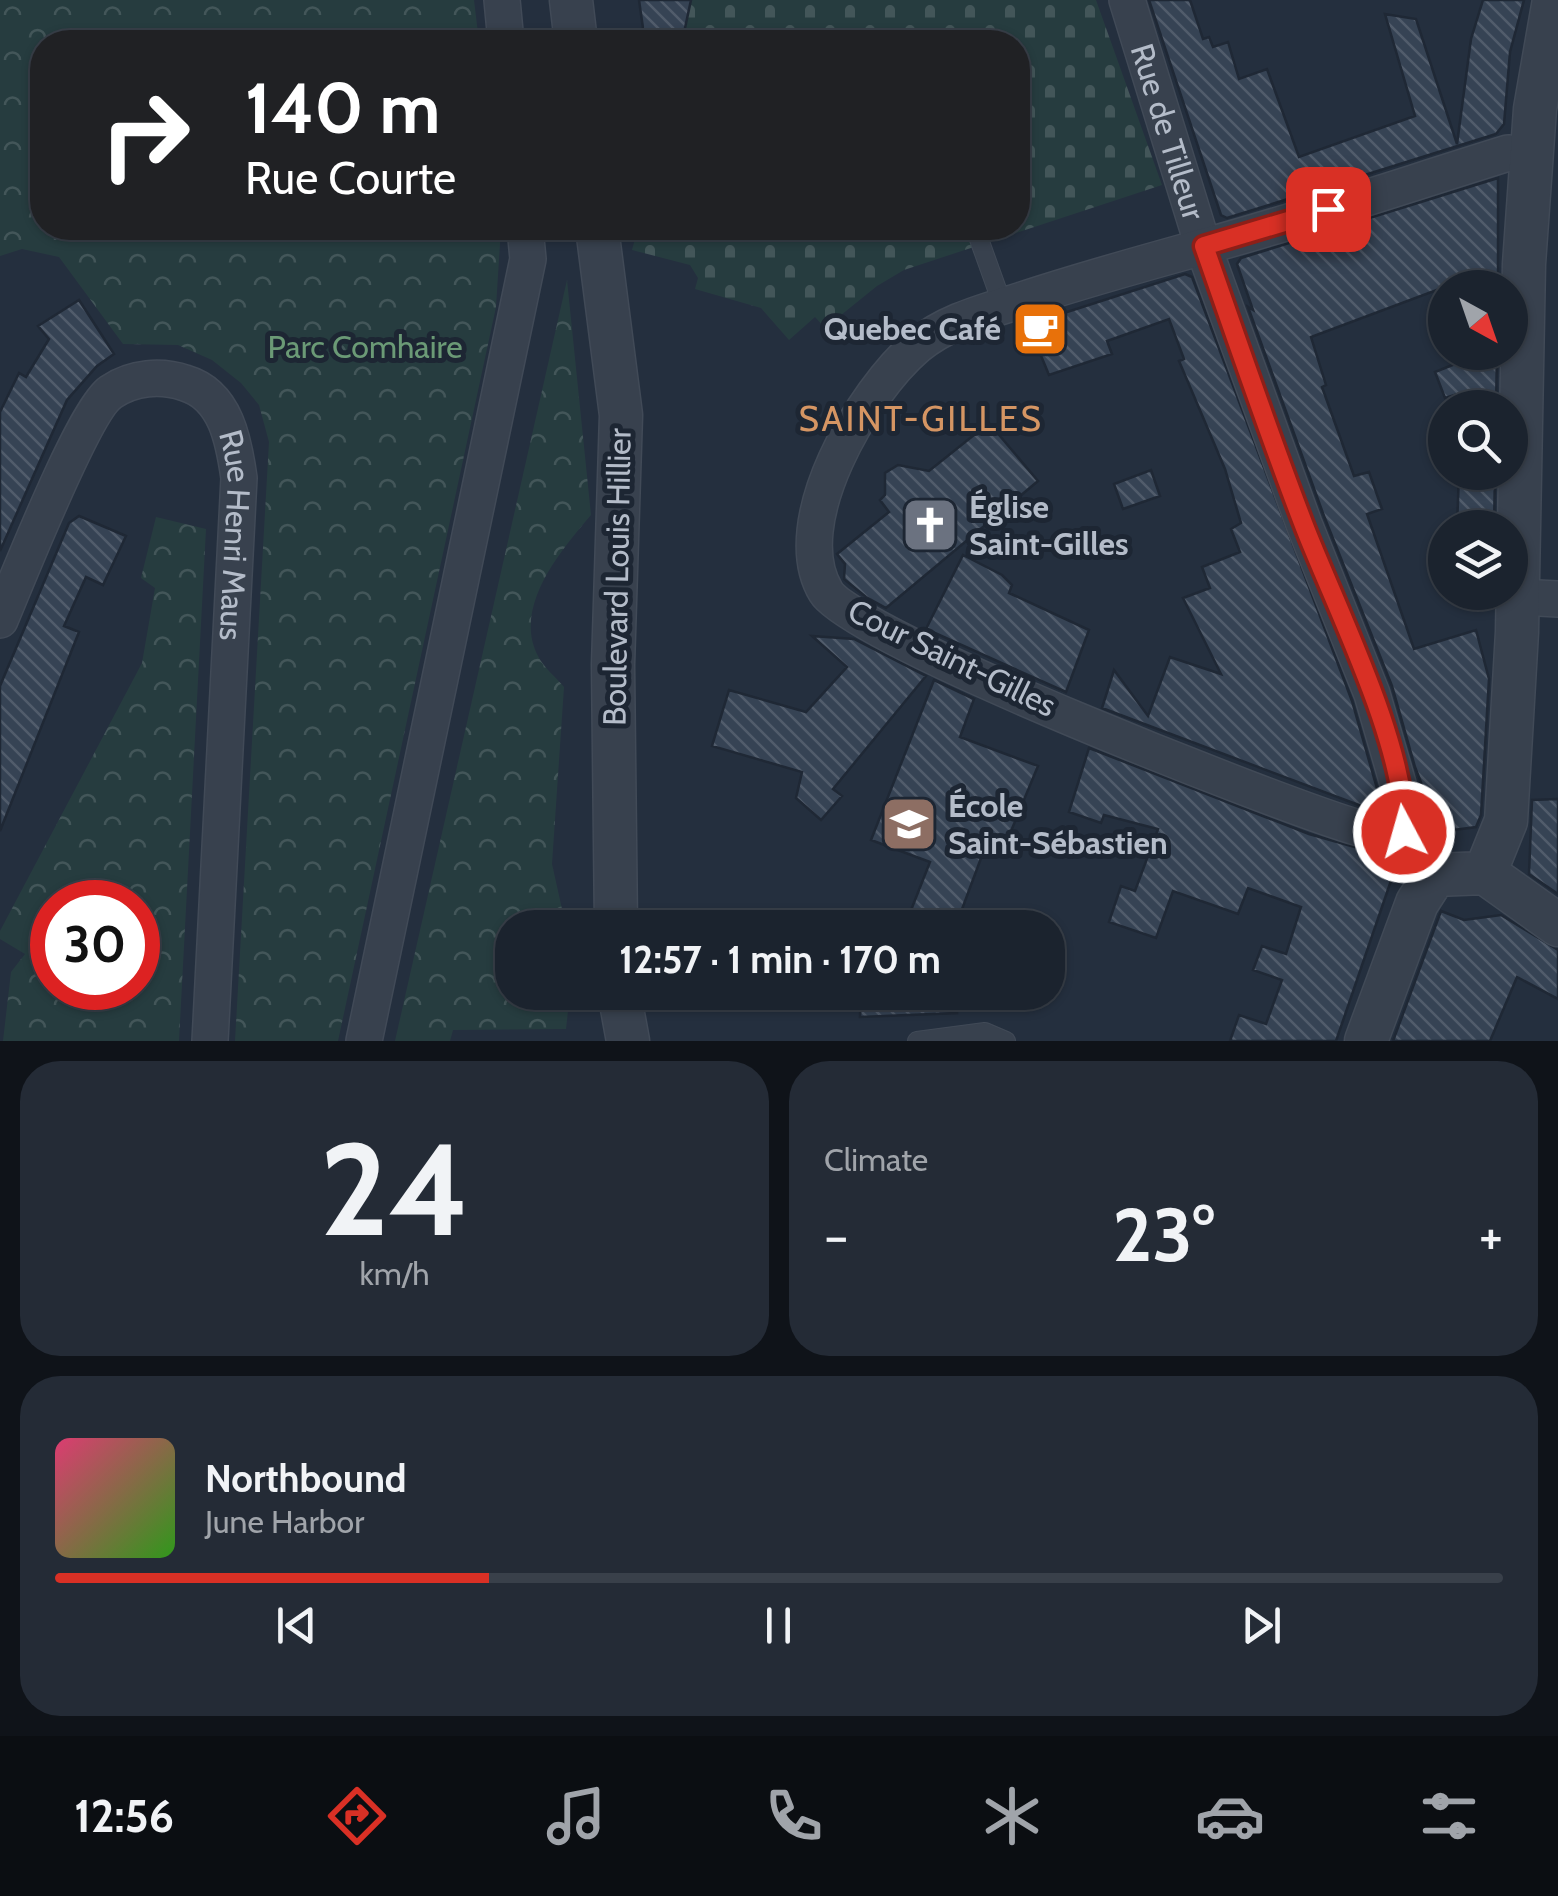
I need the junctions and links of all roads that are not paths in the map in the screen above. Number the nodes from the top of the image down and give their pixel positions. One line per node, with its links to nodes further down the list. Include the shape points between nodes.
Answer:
1 (502, 0): 5 (street)
2 (571, 0): 6 (street)
3 (1128, 0): 12 (street, Rue de Tilleur)
4 (1554, 0): 7 (street)
5 (505, 30)
6 (575, 30)
7 (1548, 92): 8 (street)
8 (1531, 154): 12 (street, Cour Saint-Gilles, via 1508,153); 14 (street, via 1522,320)
9 (526, 240): 23 (street, via 528,260)
10 (599, 240): 19 (street, Boulevard Louis Hillier, via 621,415 613,665)
11 (979, 240): 13 (lane)
12 (1204, 246): 13 (street, Cour Saint-Gilles); 16 (street, Rue de Tilleur, via 1372,694 1405,808)
13 (1003, 306): 16 (street, Cour Saint-Gilles, via 949,324 916,347 859,416 818,514 814,544 826,594 847,612 967,672 1119,736 1356,827)
14 (1538, 598): 17 (street, via 1506,821)
15 (0, 620): 22 (street, Rue Henri Maus, via 109,393 139,380 168,378 212,400 232,433 239,478)
16 (1404, 832): 18 (street, Rue de Tilleur)
17 (1484, 873): 18 (street); 20 (street)
18 (1435, 876): 27 (street, via 1417,903)
19 (616, 910)
20 (1558, 925)
21 (622, 1010): 24 (street)
22 (210, 1041)
23 (364, 1041)
24 (628, 1041)
25 (917, 1041): 26 (lane, via 985,1032)
26 (1006, 1041)
27 (1366, 1041)

